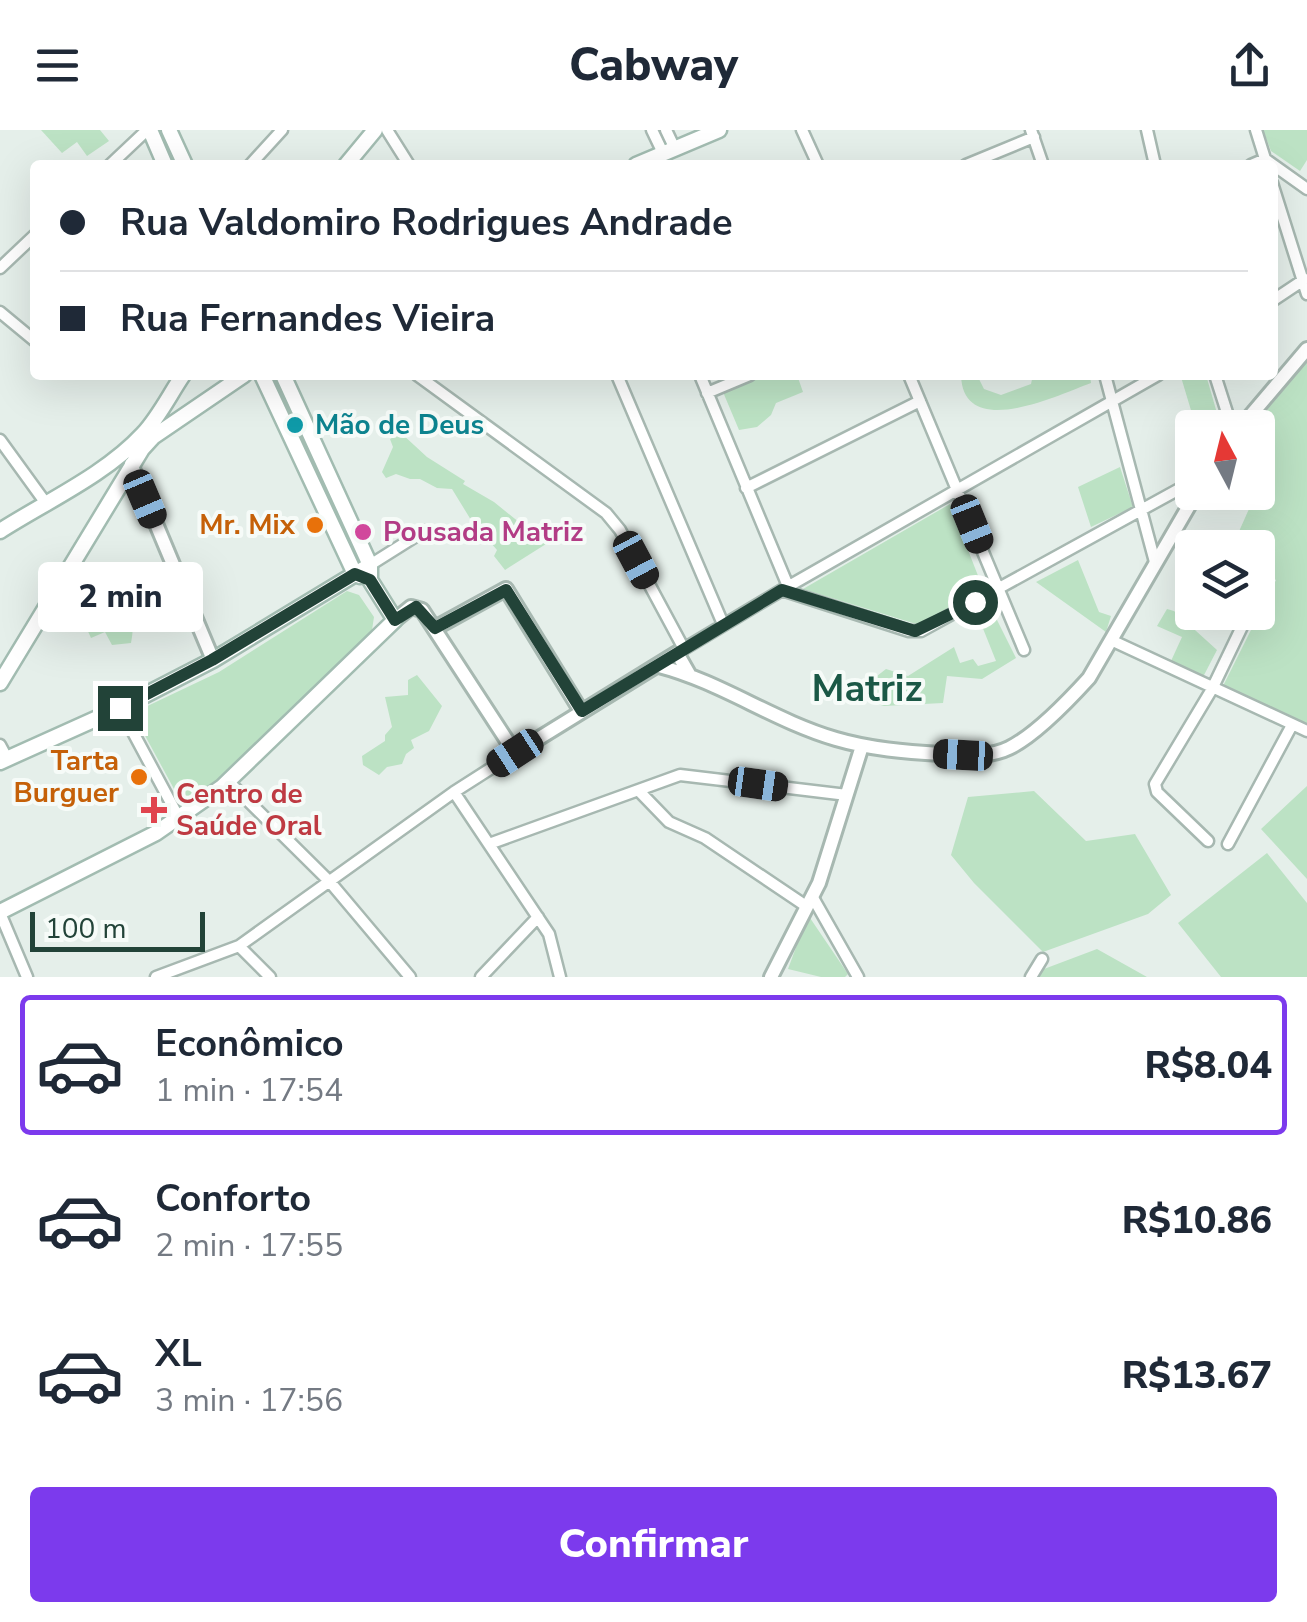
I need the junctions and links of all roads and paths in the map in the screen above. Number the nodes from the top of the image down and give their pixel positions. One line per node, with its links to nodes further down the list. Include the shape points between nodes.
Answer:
1 (148, 130): 14 (street); 15 (main road)
2 (169, 130): 16 (main road)
3 (282, 130): 17 (street)
4 (375, 130): 18 (main road)
5 (387, 130): 19 (street)
6 (652, 130): 13 (street)
7 (666, 130): 13 (street)
8 (719, 130): 13 (main road)
9 (802, 130): 21 (street)
10 (1147, 130): 24 (street)
11 (1256, 130): 25 (street)
12 (1033, 134): 22 (street); 23 (street)
13 (669, 151): 20 (main road)
14 (115, 160)
15 (163, 160)
16 (184, 160)
17 (255, 160)
18 (350, 160)
19 (406, 160)
20 (648, 160)
21 (816, 160)
22 (977, 160)
23 (1041, 160)
24 (1154, 160)
25 (1265, 160)
26 (1278, 170): 27 (street)
27 (1307, 189)
28 (1278, 200): 31 (street)
29 (30, 240): 30 (street)
30 (0, 268)
31 (1305, 279): 32 (street); 33 (street)
32 (1307, 294)
33 (1278, 297)
34 (0, 312): 35 (street)
35 (30, 337)
36 (1307, 349): 53 (street)
37 (179, 380): 54 (main road)
38 (236, 380): 54 (main road)
39 (264, 380): 69 (main road)
40 (285, 380): 68 (main road)
41 (425, 380): 78 (street, via 606,514)
42 (619, 380): 73 (street)
43 (702, 380): 49 (street)
44 (738, 380): 49 (street)
45 (910, 380): 50 (street)
46 (1106, 380): 51 (street)
47 (1150, 380): 51 (street)
48 (1218, 380): 52 (street)
49 (707, 393): 59 (street)
50 (920, 401): 59 (street); 60 (street)
51 (1113, 402): 60 (street); 63 (street)
52 (1227, 410)
53 (1255, 410)
54 (150, 434): 56 (main road)
55 (0, 440): 62 (street)
56 (126, 459): 57 (main road); 58 (main road); 79 (street)
57 (102, 468): 58 (main road); 62 (main road)
58 (118, 485): 82 (main road)
59 (746, 488): 70 (street)
60 (958, 491): 70 (street); 71 (street)
61 (1175, 492): 63 (street)
62 (45, 502): 66 (main road)
63 (1144, 509): 67 (street); 71 (street)
64 (1186, 510): 67 (street)
65 (424, 530): 68 (street)
66 (0, 531)
67 (1155, 562): 76 (street)
68 (370, 572): 69 (main road); 72 (main road)
69 (355, 574): 79 (main road)
70 (785, 588): 71 (street, via 915,631); 73 (street)
71 (999, 590): 77 (street)
72 (395, 620): 74 (street, via 416,607); 91 (main road)
73 (723, 624): 78 (street)
74 (435, 628): 85 (street, via 506,590); 89 (street)
75 (1240, 630): 83 (street)
76 (1113, 640): 83 (street); 88 (street, via 1072,698 1008,749 963,755)
77 (1024, 650)
78 (681, 651): 80 (street); 81 (street)
79 (212, 660): 84 (main road)
80 (659, 666): 81 (street); 85 (street)
81 (690, 674): 88 (street)
82 (0, 683)
83 (1212, 689): 86 (street); 96 (street, via 1155,784)
84 (120, 708): 90 (main road); 95 (street)
85 (582, 711): 89 (street)
86 (1292, 725): 87 (street); 98 (street)
87 (1307, 732)
88 (862, 746): 94 (street)
89 (515, 753): 93 (street)
90 (2, 755)
91 (229, 782): 95 (main road); 99 (street)
92 (640, 790): 94 (street, via 680,775); 97 (street); 100 (street, via 669,822)
93 (454, 792): 97 (street); 99 (street)
94 (848, 795): 100 (street)
95 (179, 818): 101 (main road)
96 (1208, 841)
97 (489, 844): 102 (street)
98 (1228, 844)
99 (330, 882): 103 (street); 105 (street)
100 (809, 901): 106 (street); 112 (street)
101 (0, 912): 107 (street)
102 (538, 918): 110 (street); 111 (street)
103 (240, 946): 108 (street); 109 (street)
104 (1042, 959): 113 (street)
105 (406, 976)
106 (774, 976)
107 (27, 977)
108 (156, 977)
109 (270, 977)
110 (481, 977)
111 (560, 977)
112 (858, 977)
113 (1031, 977)

